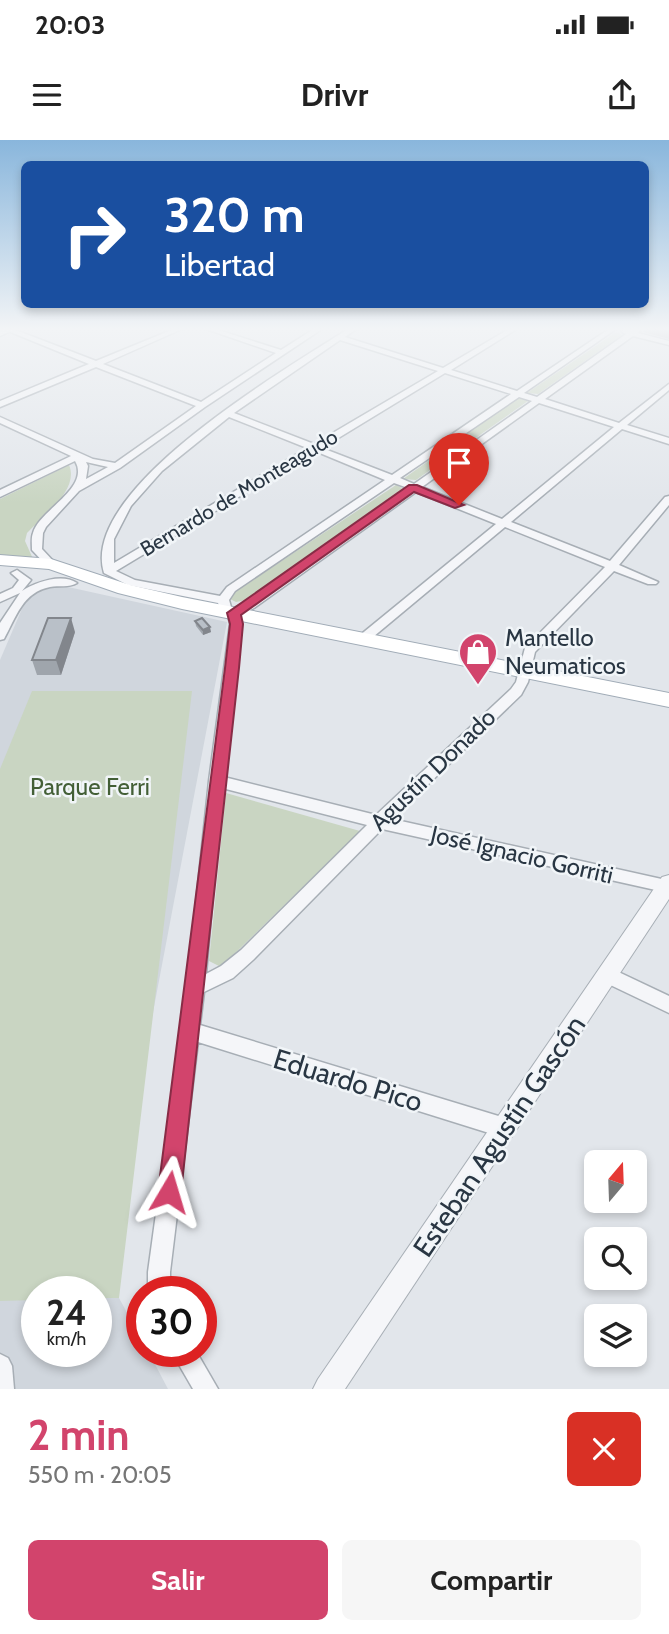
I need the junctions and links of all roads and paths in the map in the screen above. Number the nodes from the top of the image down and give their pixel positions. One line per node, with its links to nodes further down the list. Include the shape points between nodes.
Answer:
1 (39, 387): 12 (street)
2 (157, 387): 13 (street)
3 (229, 387): 13 (street)
4 (268, 387): 14 (street)
5 (415, 387): 18 (street, Bernardo de Monteagudo)
6 (500, 387): 10 (street)
7 (526, 387): 10 (street)
8 (554, 387): 11 (street)
9 (667, 387): 16 (street)
10 (518, 393): 11 (street); 21 (street)
11 (537, 399): 16 (street); 22 (street)
12 (0, 404)
13 (202, 405): 20 (street)
14 (229, 414): 18 (street); 31 (street, via 169,459 129,499 105,547)
15 (0, 420): 19 (street)
16 (621, 426): 17 (street); 26 (street)
17 (669, 441)
18 (314, 448): 21 (street); 31 (street, Bernardo de Monteagudo)
19 (77, 456): 20 (street); 23 (street, via 84,471); 24 (street)
20 (117, 466): 23 (street)
21 (392, 479): 22 (street); 36 (street, via 231,589)
22 (413, 487): 26 (street); 36 (street, via 250,605)
23 (76, 489): 28 (street, via 38,533 37,550)
24 (0, 494)
25 (669, 499): 29 (street, Agustín Donado)
26 (504, 524): 29 (street); 39 (street)
27 (0, 560): 28 (main road)
28 (51, 564): 35 (main road)
29 (612, 566): 32 (street); 40 (street, Agustín Donado, via 528,651)
30 (9, 571): 33 (main road); 34 (street, via 25,580)
31 (108, 571): 36 (street, via 132,583)
32 (652, 582)
33 (72, 583): 35 (main road); 37 (street, via 47,583 30,589)
34 (0, 599)
35 (182, 603): 36 (main road)
36 (228, 607): 39 (main road); 42 (street, via 236,624)
37 (3, 621): 38 (street)
38 (0, 636)
39 (363, 639): 40 (main road)
40 (524, 671): 41 (main road); 43 (street, Agustín Donado, via 516,692)
41 (669, 700)
42 (216, 781): 43 (street, José Ignacio Gorriti); 46 (street)
43 (379, 822): 44 (street, José Ignacio Gorriti); 46 (street, Agustín Donado, via 247,955 227,972)
44 (668, 885): 45 (street, Esteban Agustín Gascón)
45 (608, 975): 47 (street); 49 (street, Esteban Agustín Gascón)
46 (196, 987): 48 (street)
47 (669, 1005)
48 (190, 1031): 49 (street, Eduardo Pico); 50 (street)
49 (505, 1128): 55 (street, Esteban Agustín Gascón)
50 (159, 1276)
51 (0, 1366): 53 (street)
52 (193, 1367): 54 (street)
53 (2, 1389)
54 (206, 1389)
55 (328, 1389)

